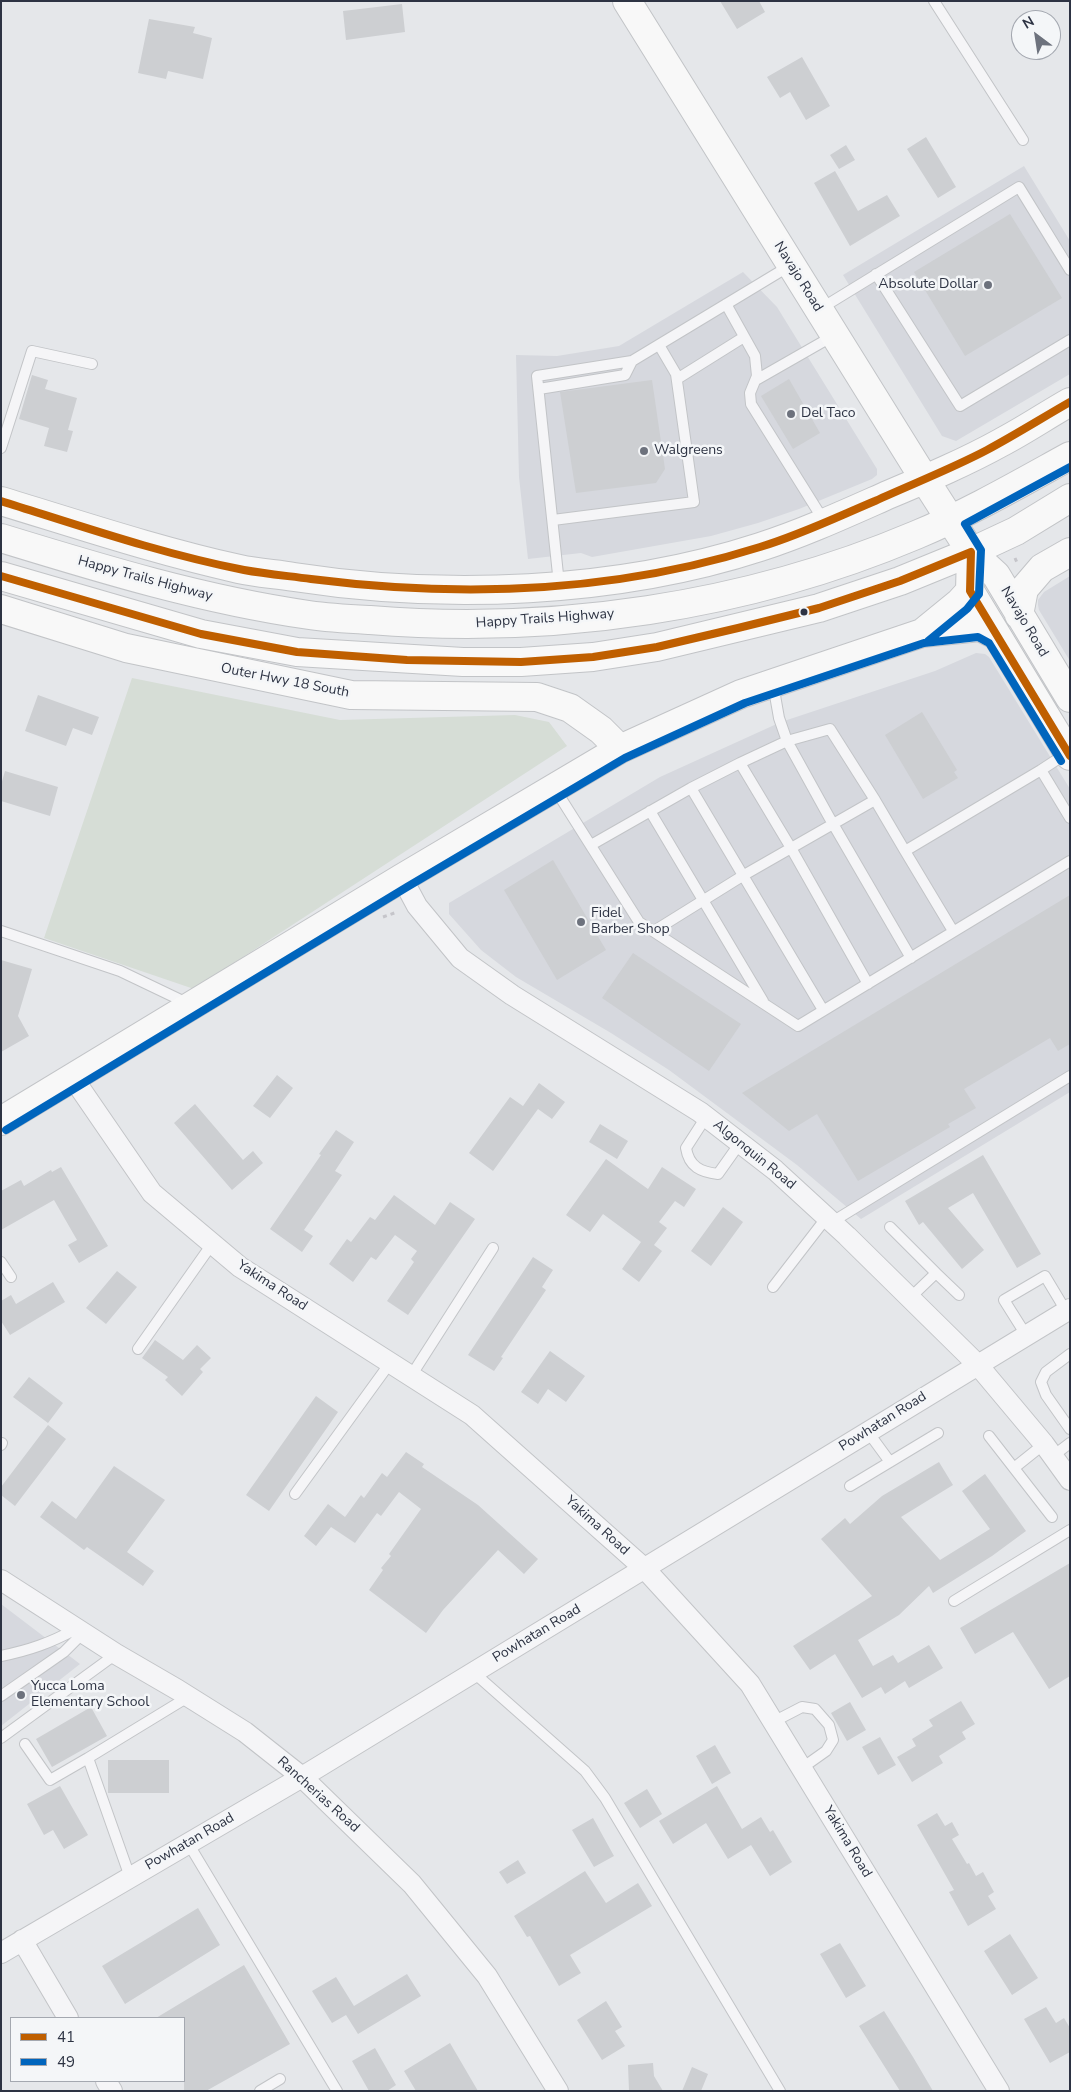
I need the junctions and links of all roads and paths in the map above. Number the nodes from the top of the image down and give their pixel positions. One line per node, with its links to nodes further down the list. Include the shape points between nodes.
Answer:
1 (627, 1): 4 (main road, Navajo Road)
2 (934, 1): 3 (lane)
3 (1023, 140)
4 (791, 265): 7 (lane); 8 (main road, Navajo Road)
5 (1070, 270): 6 (lane, via 1019,187)
6 (876, 274): 8 (lane); 11 (lane, via 960,406)
7 (726, 304): 10 (lane); 12 (lane)
8 (819, 310): 9 (main road, Navajo Road)
9 (834, 335): 15 (lane); 19 (main road, Navajo Road)
10 (744, 337): 14 (lane); 15 (lane, via 755,356)
11 (1070, 340)
12 (659, 344): 14 (lane); 22 (lane, via 632,361 537,376)
13 (92, 364): 17 (lane, via 32,350)
14 (677, 379): 22 (lane, via 694,502)
15 (756, 380): 24 (lane, via 750,393 751,404)
16 (1070, 402): 19 (main road, via 1003,442)
17 (1, 448)
18 (1070, 456): 23 (main road, Happy Trails Highway)
19 (925, 480): 23 (main road, Navajo Road); 24 (main road)
20 (1070, 498): 26 (main road, via 1016,531)
21 (1, 501): 31 (main road, via 135,543 240,569 329,582 402,588 493,590)
22 (553, 520): 31 (lane)
23 (951, 520): 25 (main road, Happy Trails Highway, via 828,567 743,592 593,618 488,624 413,624 312,616 228,602); 26 (main road, Navajo Road)
24 (826, 524): 31 (main road, via 758,548 689,565 637,576)
25 (1, 538)
26 (971, 552): 29 (main road, Navajo Road); 30 (main road, via 828,606 756,624 657,647 593,657 521,662 407,660 297,652 201,634); 32 (main road)
27 (1070, 552): 28 (main road)
28 (1042, 568): 29 (main road); 34 (main road, via 1024,590)
29 (996, 575): 34 (main road, Navajo Road)
30 (1, 576)
31 (559, 585)
32 (970, 591): 35 (main road); 36 (main road)
33 (1, 608): 40 (main road, Outer Hwy 18 South, via 126,648 350,695 537,697 570,708)
34 (1019, 615): 38 (main road, Navajo Road)
35 (922, 633): 36 (main road, via 980,627); 37 (main road)
36 (996, 635): 41 (main road)
37 (773, 683): 39 (lane); 40 (main road)
38 (1069, 694)
39 (787, 741): 42 (lane); 46 (lane, via 830,729); 49 (lane)
40 (620, 748): 44 (main road)
41 (1069, 754): 43 (lane)
42 (740, 763): 45 (lane); 51 (lane)
43 (1040, 770): 48 (lane); 52 (lane)
44 (554, 788): 50 (lane); 55 (main road)
45 (691, 788): 47 (lane); 54 (lane)
46 (875, 800): 49 (lane); 52 (lane)
47 (650, 811): 50 (lane); 56 (lane)
48 (1070, 818)
49 (833, 824): 51 (lane); 60 (lane)
50 (590, 845): 58 (lane, via 639,922)
51 (791, 848): 54 (lane); 61 (lane)
52 (905, 851): 59 (lane)
53 (1070, 861): 59 (lane)
54 (744, 875): 56 (lane); 64 (lane)
55 (402, 878): 63 (main road); 67 (street, Algonquin Road, via 417,906 460,958 512,995)
56 (704, 900): 58 (lane); 62 (lane)
57 (1, 931): 63 (lane, via 120,971)
58 (654, 931): 62 (lane)
59 (953, 931): 60 (lane)
60 (911, 958): 61 (lane)
61 (868, 984): 64 (lane)
62 (764, 1003): 64 (lane, via 798,1026)
63 (192, 1005): 66 (main road)
64 (823, 1010)
65 (1070, 1076): 70 (lane)
66 (73, 1078): 68 (main road); 72 (street, Yakima Road, via 152,1193)
67 (706, 1117): 69 (street, Algonquin Road); 69 (lane, via 686,1148 692,1164 703,1172 718,1174)
68 (1, 1122)
69 (740, 1143): 70 (street, Algonquin Road)
70 (829, 1220): 77 (lane); 79 (street, Algonquin Road)
71 (890, 1227): 75 (lane)
72 (212, 1244): 82 (lane); 84 (street, Yakima Road, via 240,1267)
73 (493, 1248): 86 (lane)
74 (1, 1262): 76 (lane)
75 (936, 1273): 78 (lane); 79 (lane)
76 (10, 1278)
77 (773, 1287)
78 (959, 1295)
79 (910, 1298): 85 (street, Algonquin Road)
80 (1068, 1310): 81 (street, Powhatan Road); 81 (lane, via 1044,1276 1004,1300)
81 (1026, 1335): 85 (street, Powhatan Road)
82 (138, 1349)
83 (1070, 1354): 87 (lane, via 1046,1372 1041,1382 1046,1395)
84 (390, 1363): 86 (street, Yakima Road); 97 (lane)
85 (977, 1364): 88 (street, Powhatan Road); 92 (street, Algonquin Road)
86 (411, 1376): 100 (street, Yakima Road, via 472,1415)
87 (1070, 1429)
88 (868, 1432): 93 (lane); 100 (street, Powhatan Road)
89 (938, 1433): 93 (lane)
90 (989, 1436): 94 (lane)
91 (1070, 1443): 92 (lane)
92 (1048, 1450): 94 (lane); 95 (street, Algonquin Road)
93 (890, 1462): 96 (lane)
94 (1014, 1468): 98 (lane)
95 (1070, 1480)
96 (850, 1486)
97 (295, 1494)
98 (1052, 1517)
99 (1070, 1530): 102 (lane)
100 (645, 1569): 106 (street, Powhatan Road); 109 (street, Yakima Road, via 750,1684)
101 (1, 1580): 103 (street, Rancherias Road)
102 (954, 1601)
103 (80, 1631): 104 (street, Rancherias Road); 105 (lane, via 32,1649); 107 (lane, via 64,1652)
104 (116, 1654): 108 (street, Rancherias Road); 110 (lane)
105 (1, 1656)
106 (476, 1672): 114 (street, Powhatan Road); 124 (lane, via 585,1771 610,1806)
107 (1, 1696)
108 (188, 1697): 112 (lane); 114 (street, Rancherias Road, via 245,1732)
109 (773, 1722): 113 (street, Yakima Road); 113 (lane, via 802,1707 815,1709 829,1725 833,1740 826,1751)
110 (1, 1738)
111 (25, 1744): 112 (lane, via 50,1780)
112 (88, 1758): 116 (lane)
113 (802, 1768): 125 (street, Yakima Road)
114 (302, 1777): 115 (street, Powhatan Road); 123 (street, Rancherias Road, via 412,1884 487,1976)
115 (188, 1843): 116 (street, Powhatan Road); 122 (lane)
116 (130, 1877): 117 (street, Powhatan Road)
117 (22, 1940): 118 (street, Powhatan Road); 119 (street)
118 (1, 1953)
119 (67, 2017)
120 (280, 2079): 121 (lane)
121 (260, 2091)
122 (336, 2091)
123 (558, 2091)
124 (780, 2091)
125 (999, 2091)

